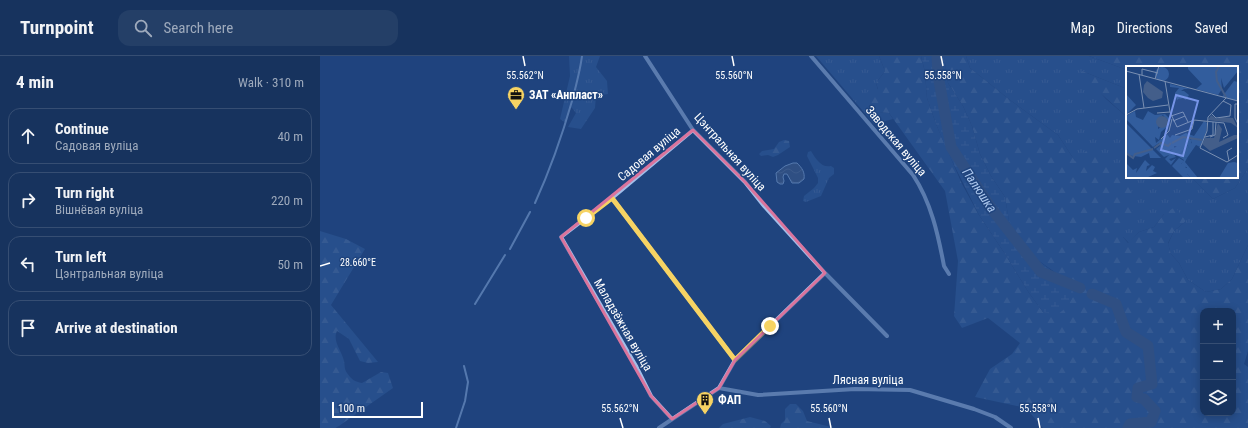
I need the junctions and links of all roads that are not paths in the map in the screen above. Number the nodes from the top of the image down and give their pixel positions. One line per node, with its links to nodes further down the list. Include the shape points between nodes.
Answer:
1 (645, 56): 3 (street, Цэнтральная вуліца)
2 (811, 56): 7 (street, Заводская вуліца, via 923,190 944,266)
3 (693, 130): 4 (street, Садовая вуліца); 6 (street, Цэнтральная вуліца, via 745,182)
4 (612, 198): 5 (street, Садовая вуліца); 9 (street)
5 (562, 237): 11 (street, Маладзёжная вуліца, via 651,396)
6 (825, 273): 8 (street, Цэнтральная вуліца); 9 (street)
7 (949, 274)
8 (887, 336)
9 (735, 360): 10 (street)
10 (719, 388): 11 (street); 13 (street, Лясная вуліца, via 758,395 855,389 910,390 974,409 995,417)
11 (672, 419): 12 (street)
12 (659, 428)
13 (1011, 428)

